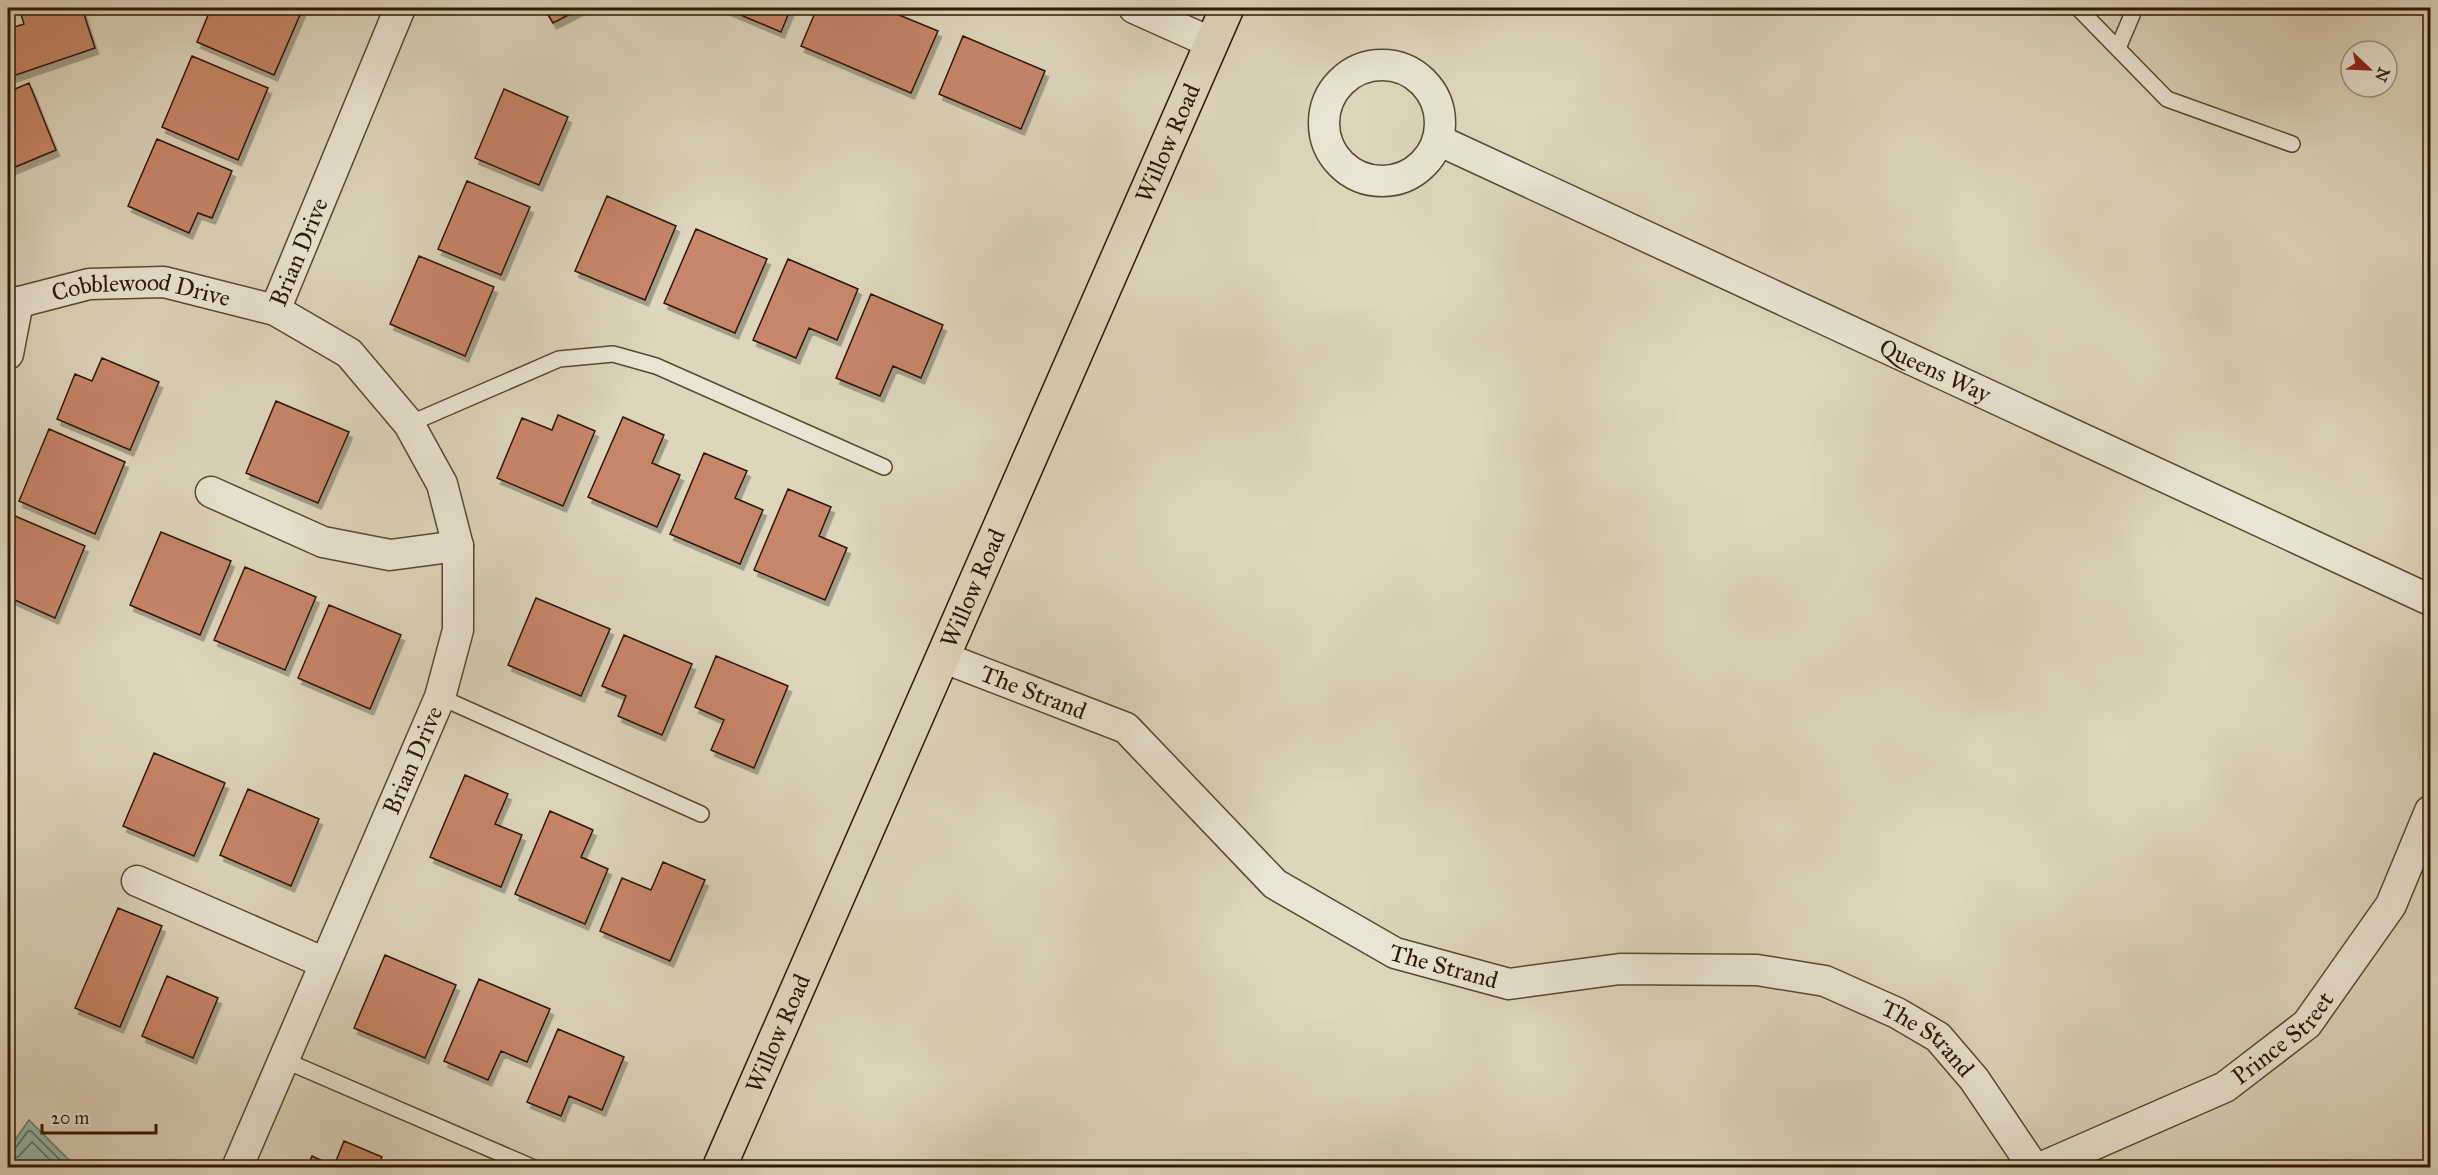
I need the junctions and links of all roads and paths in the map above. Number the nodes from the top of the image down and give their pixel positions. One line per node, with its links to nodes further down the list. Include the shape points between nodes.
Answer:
1 (400, 8): 11 (street, Brian Drive)
2 (1134, 8): 6 (street)
3 (1227, 8): 6 (main road, Willow Road)
4 (2078, 8): 7 (lane)
5 (2134, 8): 7 (lane)
6 (1212, 43): 18 (main road, Willow Road)
7 (2118, 48): 9 (lane, via 2167,99)
8 (1438, 140): 17 (street, Queens Way)
9 (2292, 144)
10 (13, 304): 11 (street, Cobblewood Drive, via 89,284 164,282); 12 (street)
11 (275, 310): 13 (street, Brian Drive, via 349,353)
12 (8, 354)
13 (409, 424): 14 (lane, via 559,359 613,354 656,366); 16 (street, Brian Drive, via 442,484)
14 (884, 467)
15 (211, 492): 16 (street, via 323,542 390,555)
16 (458, 546): 19 (street, Brian Drive, via 458,630)
17 (2430, 600)
18 (942, 657): 27 (main road, Willow Road); 28 (street, The Strand, via 1125,728 1275,884 1395,953 1509,984 1620,969 1757,970 1825,981 1897,1013 1938,1037 1974,1079)
19 (440, 697): 21 (lane); 23 (street, Brian Drive)
20 (2430, 811): 29 (street, Prince Street, via 2391,905 2307,1023 2225,1087)
21 (701, 814)
22 (137, 881): 23 (street)
23 (325, 963): 24 (street, Brian Drive)
24 (284, 1060): 25 (street, Brian Drive); 26 (lane)
25 (237, 1167)
26 (534, 1167)
27 (719, 1167)
28 (2034, 1167)
29 (2040, 1167)

